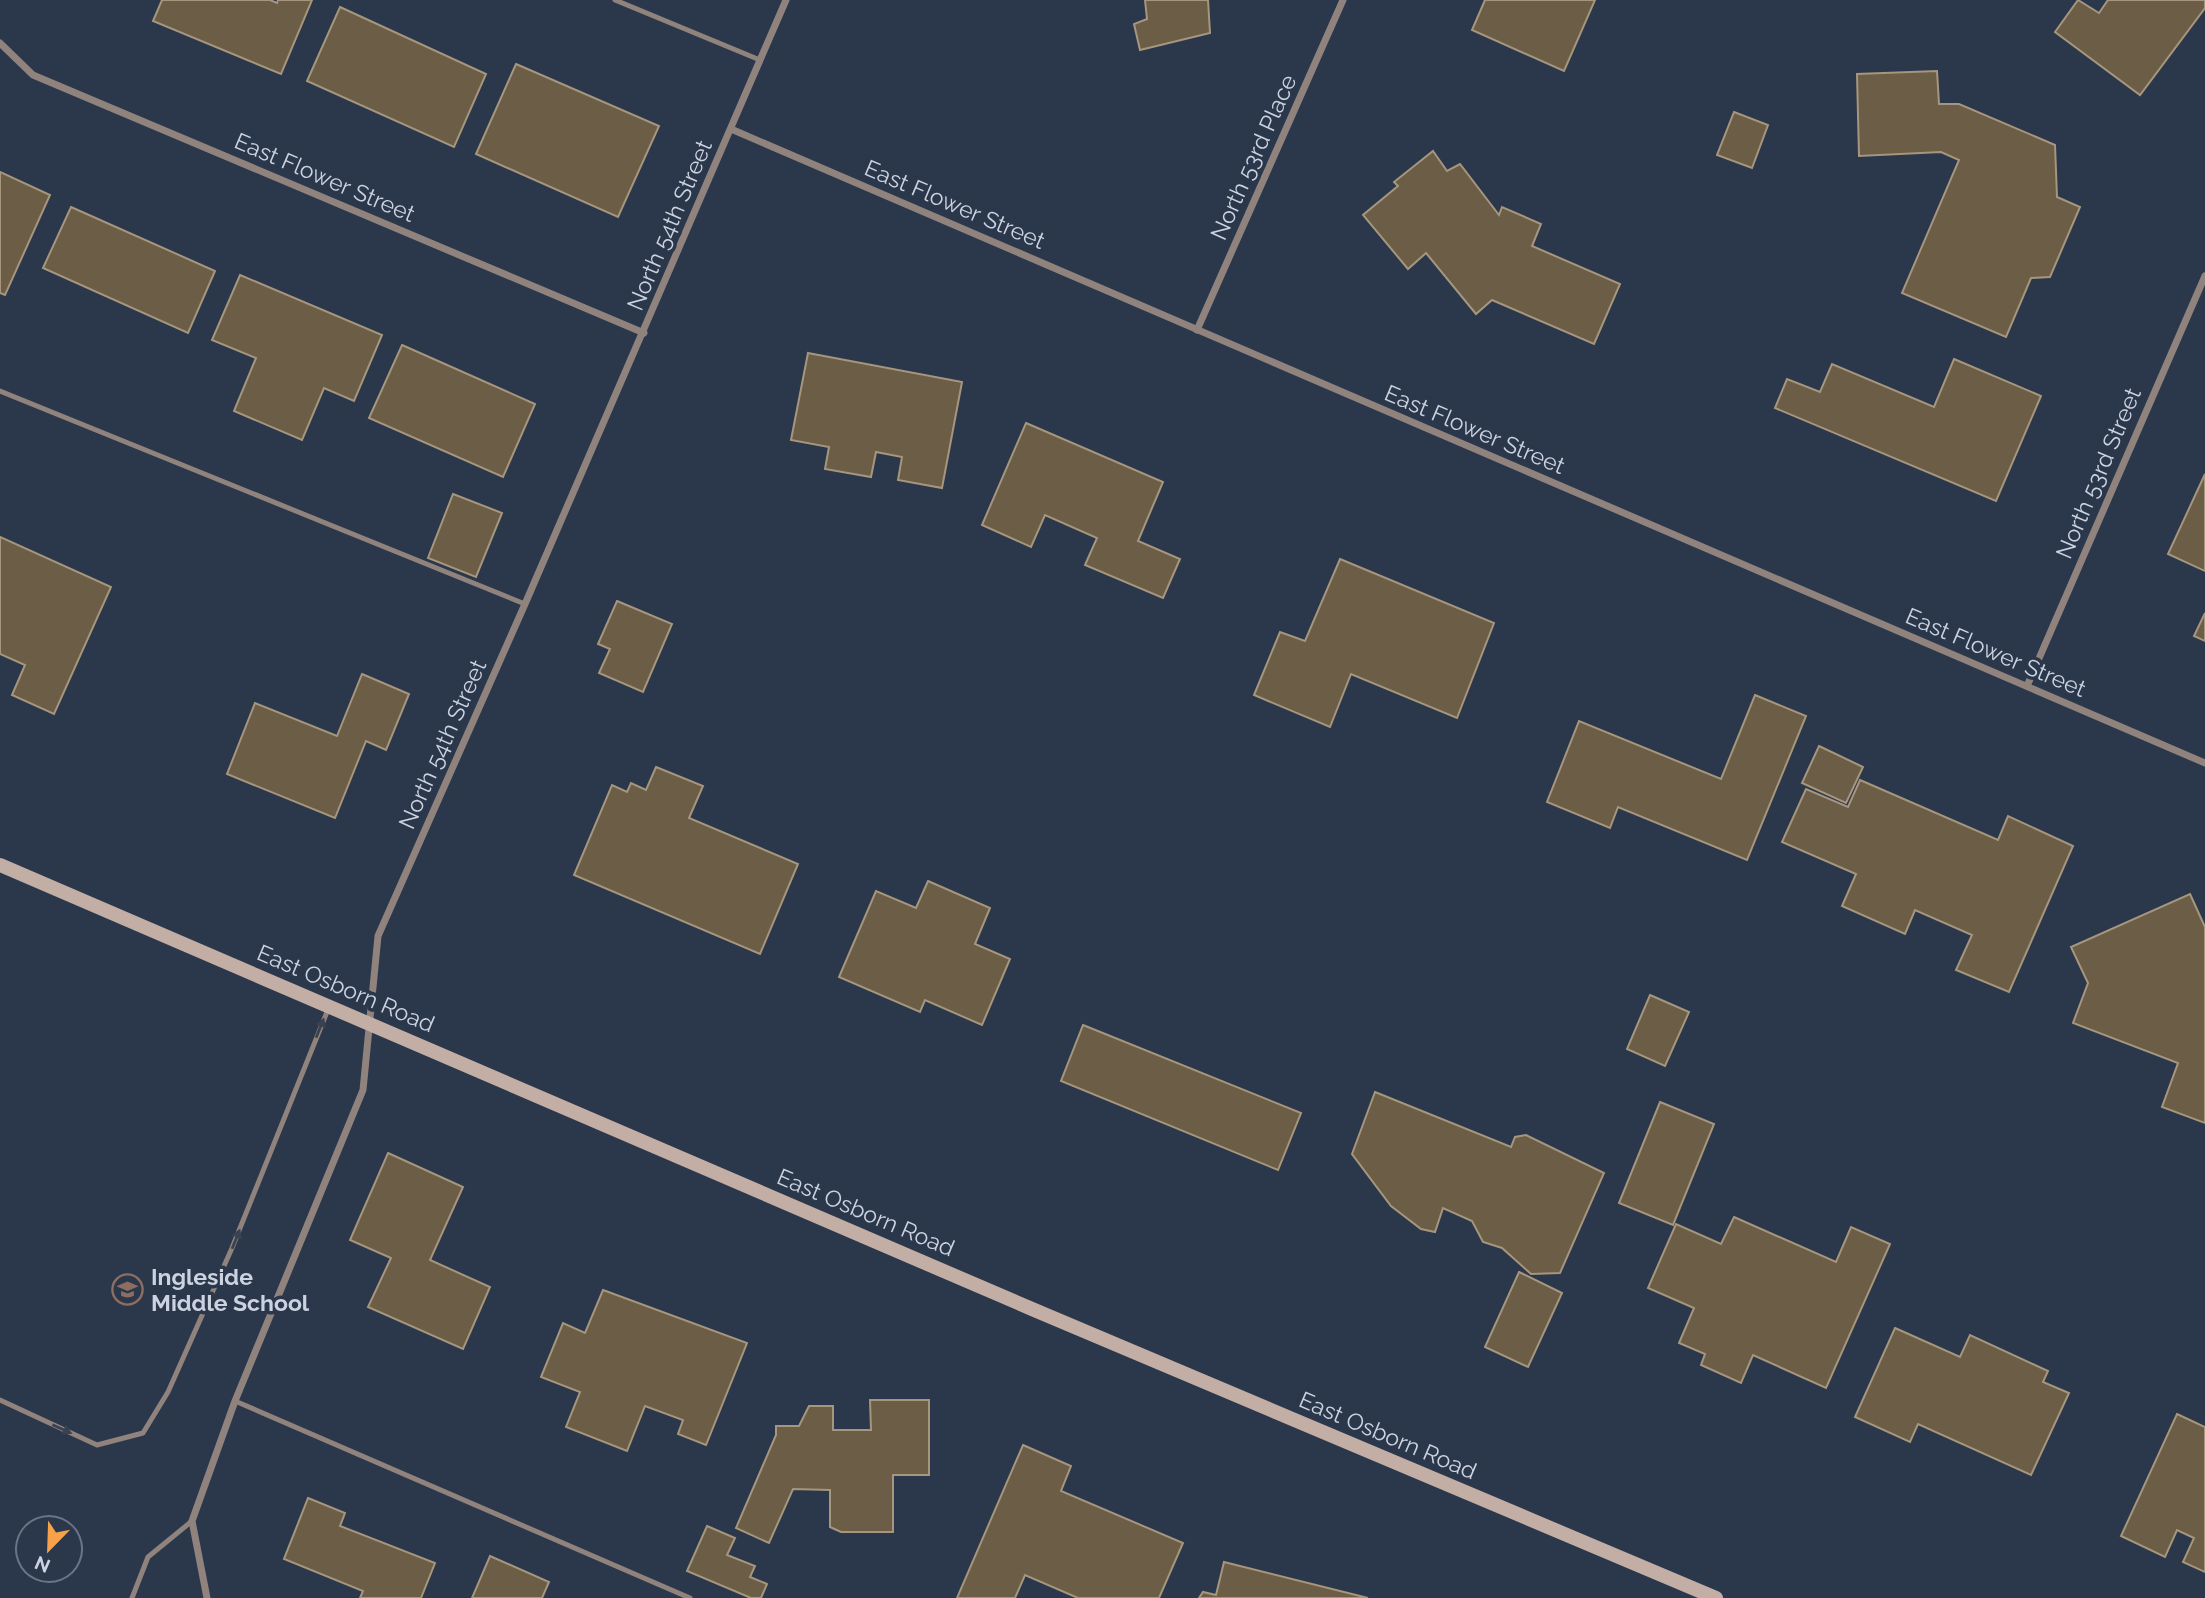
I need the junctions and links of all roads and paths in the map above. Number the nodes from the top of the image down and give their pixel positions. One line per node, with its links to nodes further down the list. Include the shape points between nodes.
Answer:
1 (615, 0): 5 (lane)
2 (786, 0): 5 (street, North 54th Street)
3 (1343, 0): 8 (street, North 53rd Place)
4 (0, 43): 9 (street, East Flower Street, via 33,75)
5 (760, 60): 6 (street, North 54th Street)
6 (731, 129): 8 (street, East Flower Street); 9 (street, North 54th Street)
7 (2205, 276): 12 (street, North 53rd Street)
8 (1197, 330): 12 (street, East Flower Street)
9 (644, 332): 11 (street, North 54th Street)
10 (0, 391): 11 (lane)
11 (525, 604): 16 (street, North 54th Street, via 378,936)
12 (2027, 686): 13 (street, East Flower Street)
13 (2205, 764)
14 (0, 865): 15 (street, East Osborn Road)
15 (330, 1005): 16 (street, East Osborn Road); 17 (lane, one-way to 15, via 97,1444 143,1433 169,1392 232,1248)
16 (369, 1022): 18 (street, North 54th Street, via 363,1090); 23 (street, East Osborn Road)
17 (0, 1400)
18 (235, 1401): 19 (street, North 54th Street); 22 (lane)
19 (192, 1521): 20 (lane, via 148,1557); 21 (street)
20 (132, 1598)
21 (208, 1598)
22 (690, 1598)
23 (1716, 1598)

